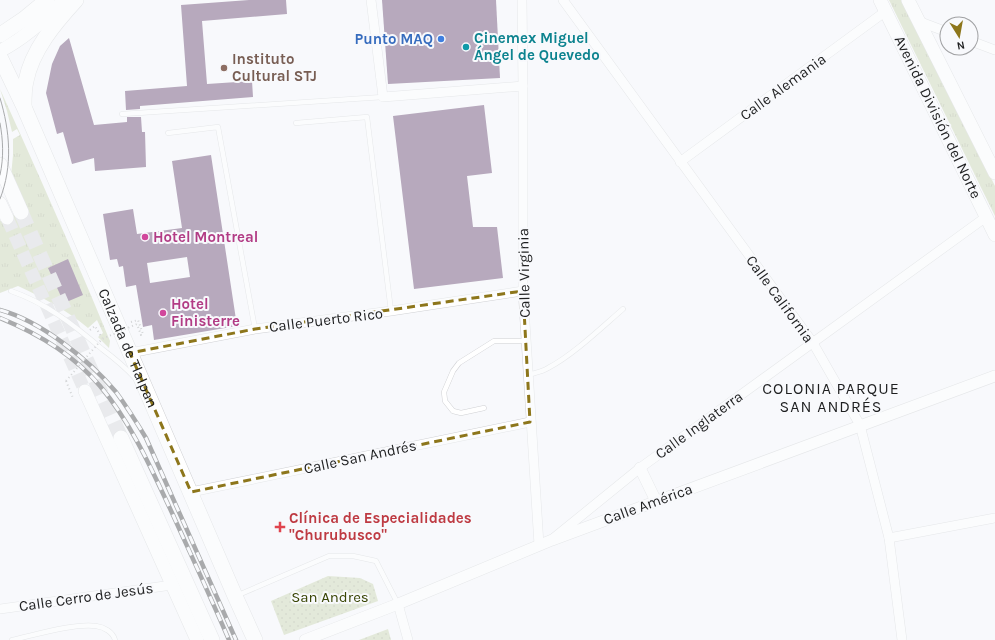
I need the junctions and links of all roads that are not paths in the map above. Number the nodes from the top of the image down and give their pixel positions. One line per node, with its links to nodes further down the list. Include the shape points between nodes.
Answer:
1 (47, 0): 10 (highway)
2 (68, 0): 13 (main road, via 28,33); 17 (highway, via 37,53 26,81)
3 (371, 0): 16 (street)
4 (522, 0): 15 (street, Calle Virginia)
5 (563, 0): 21 (street, Calle California)
6 (908, 0): 8 (main road, Avenida División del Norte)
7 (883, 6): 21 (street, Calle Alemania); 26 (main road, Avenida División del Norte)
8 (918, 21): 9 (street); 23 (main road, Avenida División del Norte)
9 (939, 29)
10 (0, 35)
11 (979, 44): 12 (street)
12 (995, 50)
13 (0, 51)
14 (0, 57): 17 (highway, Calzada de Tlalpan)
15 (523, 86): 16 (street); 29 (street, Calle Virginia)
16 (383, 97): 18 (lane)
17 (24, 107): 35 (highway, Calzada de Tlalpan)
18 (122, 114)
19 (296, 123): 31 (lane, via 368,117)
20 (168, 133): 32 (lane, via 218,127)
21 (680, 162): 34 (street, Calle California)
22 (0, 166): 25 (highway)
23 (995, 172)
24 (0, 203): 25 (main road)
25 (14, 215)
26 (986, 217): 27 (main road, Avenida División del Norte); 34 (street, Calle Inglaterra)
27 (995, 235)
28 (11, 291): 38 (lane, via 43,305 82,331)
29 (523, 291): 31 (street, Calle Puerto Rico); 33 (street, Calle Virginia)
30 (623, 309): 36 (lane, via 555,364)
31 (391, 311): 32 (street, Calle Puerto Rico)
32 (255, 329): 35 (street, Calle Puerto Rico)
33 (526, 341): 36 (street, Calle Virginia); 40 (lane, via 494,341 456,366 444,392 445,402 453,411 461,413)
34 (813, 343): 42 (street, Calle California); 44 (street, Calle Inglaterra)
35 (130, 353): 38 (highway, Calzada de Tlalpan)
36 (528, 375): 41 (street, Calle Virginia)
37 (995, 376): 42 (street, Calle América)
38 (145, 388): 45 (highway, Calzada de Tlalpan)
39 (85, 391): 51 (main road)
40 (484, 408)
41 (530, 422): 45 (street, Calle San Andrés); 50 (street, Calle Virginia)
42 (860, 425): 46 (street, Calle América); 48 (street, Calle California)
43 (121, 438): 58 (highway)
44 (640, 468): 46 (street); 49 (street, Calle Inglaterra)
45 (190, 492): 52 (highway, Calzada de Tlalpan)
46 (656, 501): 49 (street, Calle América)
47 (995, 518): 48 (street)
48 (889, 538): 62 (street, Calle California)
49 (552, 540): 50 (street, Calle América)
50 (539, 545): 53 (street, Calle América)
51 (172, 585): 54 (street, Calle Cerro de Jesús); 55 (main road)
52 (235, 596): 53 (lane, via 329,556 353,556 376,561); 59 (highway, Calzada de Tlalpan)
53 (398, 604): 60 (street, Calle América); 61 (street)
54 (0, 609)
55 (193, 636)
56 (12, 640): 57 (lane, via 78,626 97,626 108,630)
57 (115, 640)
58 (212, 640)
59 (255, 640)
60 (305, 640)
61 (408, 640)
62 (902, 640)

